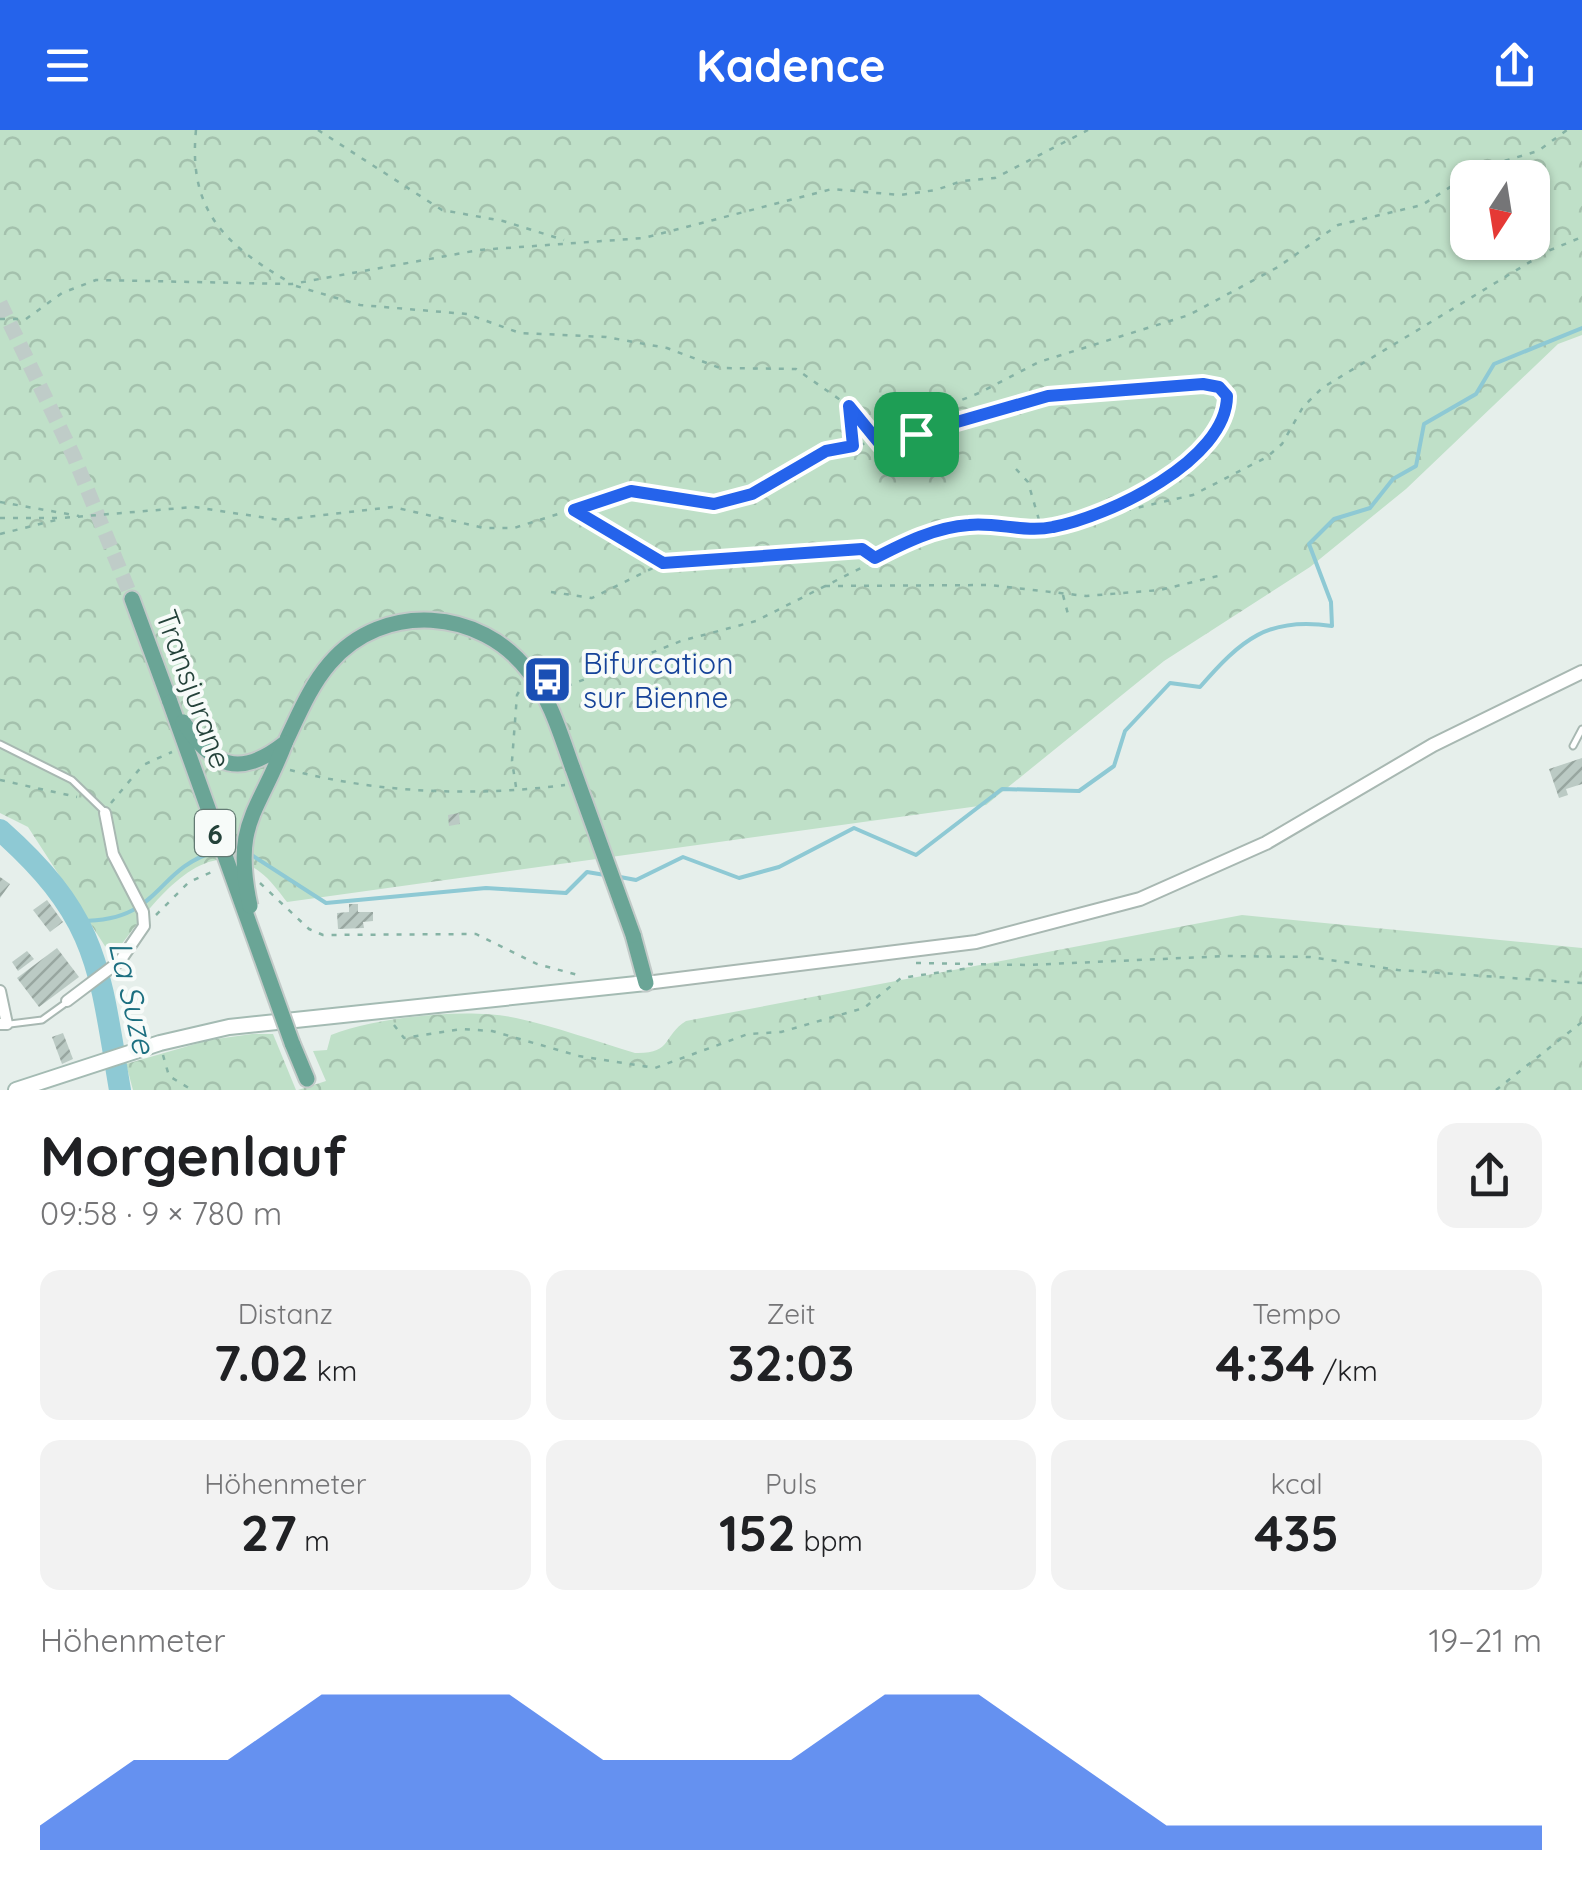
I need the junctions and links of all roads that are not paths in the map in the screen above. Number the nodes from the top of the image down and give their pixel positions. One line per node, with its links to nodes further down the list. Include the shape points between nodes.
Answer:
1 (132, 599): 3 (main road, Transjurane / 6)
2 (1582, 672): 10 (street, via 1433,744 1266,843 1124,904 976,942)
3 (170, 702): 5 (main road, bridge, via 200,746 222,762 259,760); 9 (main road, Transjurane / 6, bridge)
4 (1582, 728): 7 (lane)
5 (285, 743): 9 (main road, bridge, via 242,845); 10 (main road, bridge, via 316,682 342,650 389,625 442,620 497,640 545,697)
6 (0, 744): 8 (lane, via 62,773)
7 (1572, 746)
8 (106, 814): 12 (street, via 113,854 144,912 144,926 111,970)
9 (262, 963): 14 (main road, Transjurane / 6, bridge)
10 (646, 983): 15 (main road, via 229,1027)
11 (0, 991): 13 (street)
12 (68, 1002): 13 (lane, via 42,1020)
13 (3, 1024)
14 (305, 1074)
15 (43, 1084): 16 (main road)
16 (16, 1090)

